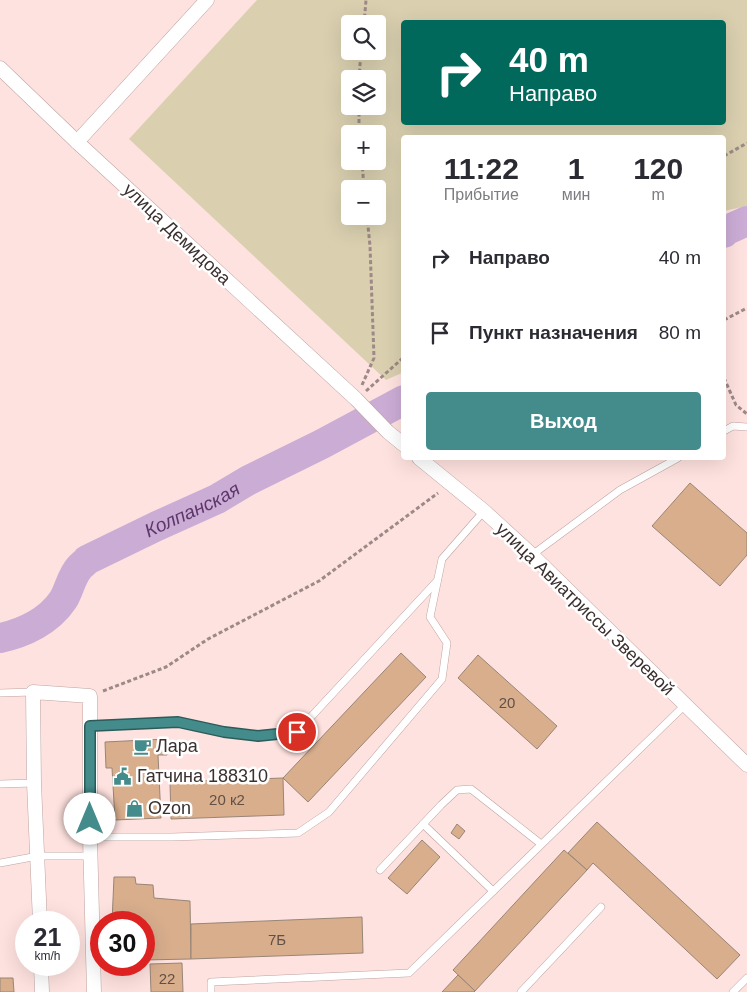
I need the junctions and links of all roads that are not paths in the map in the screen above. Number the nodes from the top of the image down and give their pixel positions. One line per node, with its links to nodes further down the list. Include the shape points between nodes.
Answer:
1 (207, 0): 3 (street)
2 (0, 68): 3 (street, улица Демидова)
3 (77, 142): 6 (street, улица Демидова)
4 (747, 427): 5 (lane, via 733,426)
5 (726, 430)
6 (401, 442)
7 (421, 460): 9 (street, улица Авиатриссы Зверевой)
8 (674, 460): 10 (lane, via 620,490)
9 (484, 511): 10 (street, улица Авиатриссы Зверевой); 11 (lane, via 442,559)
10 (532, 555): 14 (street, улица Авиатриссы Зверевой)
11 (438, 580): 15 (lane, via 297,732 258,736 178,722); 20 (lane, via 430,617 447,642 442,679 329,812 298,833)
12 (0, 692): 13 (lane)
13 (33, 692): 15 (street, via 90,696); 17 (street)
14 (684, 705): 16 (street, улица Авиатриссы Зверевой); 21 (lane)
15 (90, 726): 20 (street)
16 (747, 765)
17 (34, 783): 18 (lane); 22 (street)
18 (0, 784)
19 (423, 824): 21 (lane, via 457,790 471,789); 25 (lane); 26 (lane)
20 (90, 837): 23 (street)
21 (541, 844): 26 (lane)
22 (38, 856): 23 (lane); 24 (lane); 28 (street)
23 (90, 856): 32 (street)
24 (0, 863)
25 (380, 870)
26 (493, 891): 33 (lane, via 409,973 211,982)
27 (601, 907): 34 (lane)
28 (40, 911)
29 (41, 976): 31 (street)
30 (747, 978): 35 (lane)
31 (42, 992)
32 (94, 992)
33 (211, 992)
34 (521, 992)
35 (733, 992)

